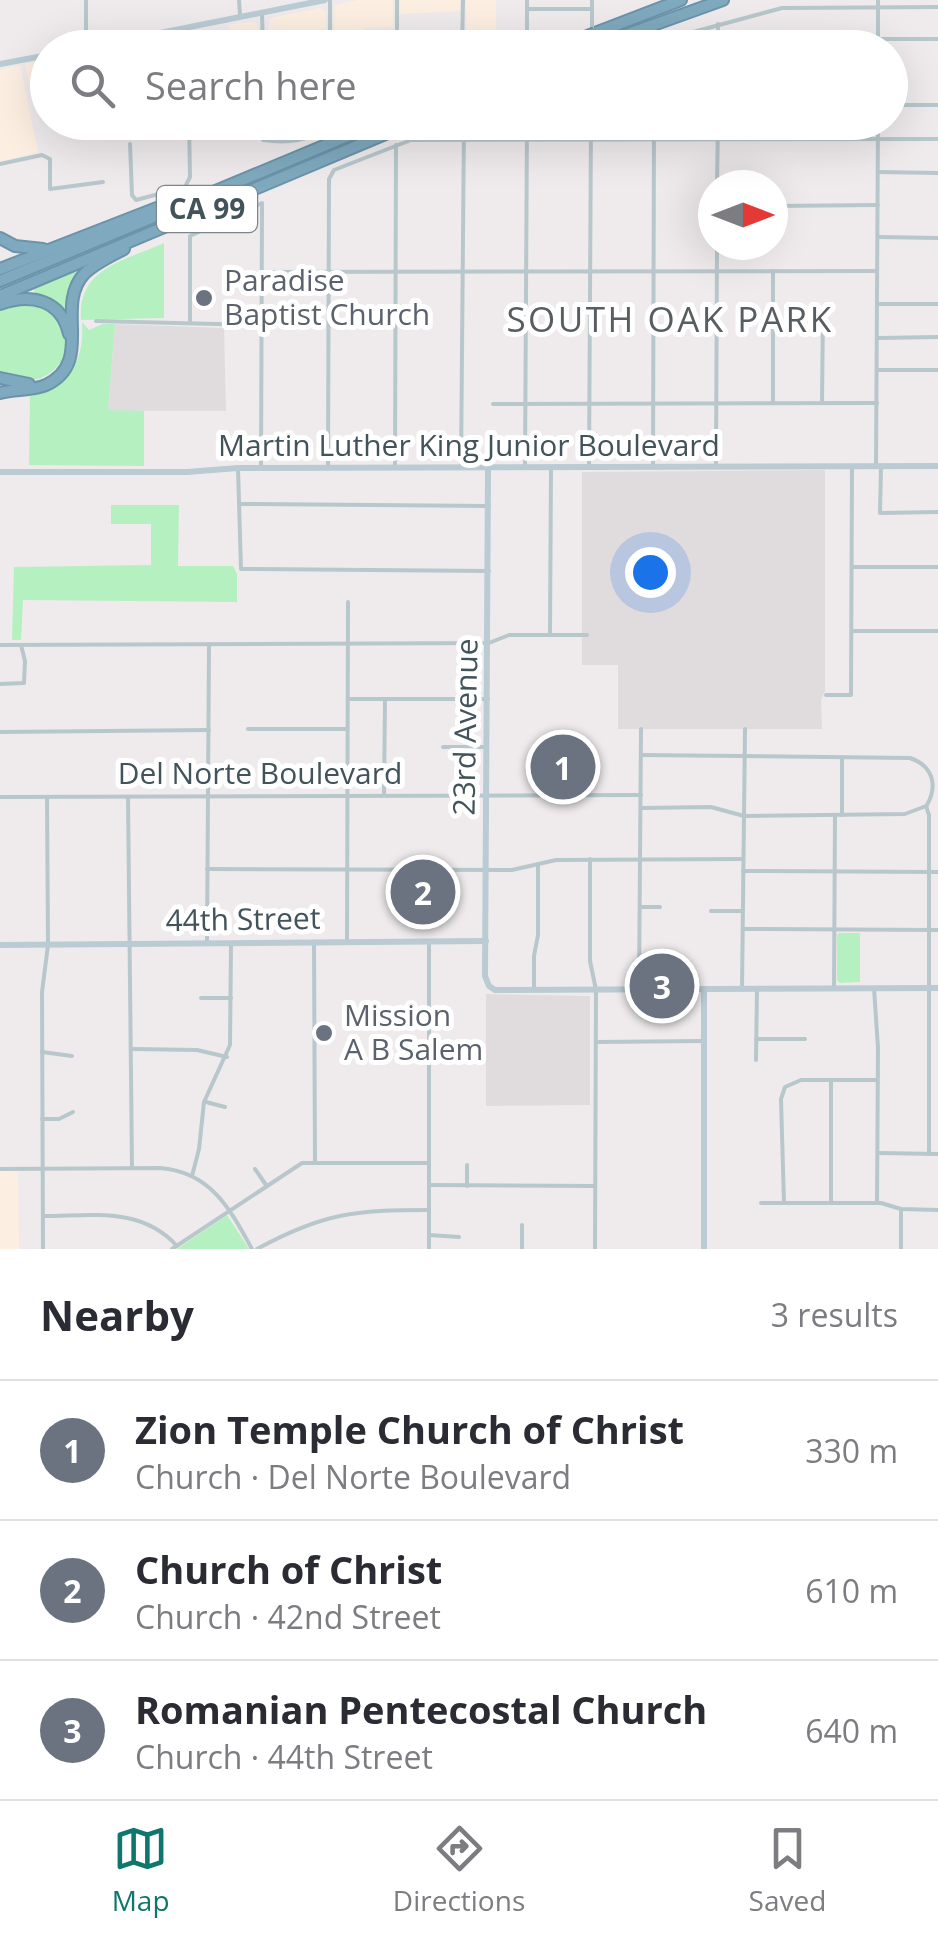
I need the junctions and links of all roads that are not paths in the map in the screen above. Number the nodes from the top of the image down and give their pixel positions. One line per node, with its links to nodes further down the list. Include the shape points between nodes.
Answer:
1 (86, 0): 18 (street)
2 (240, 0): 15 (street)
3 (328, 0): 14 (street); 22 (street)
4 (397, 0): 23 (street)
5 (463, 0): 24 (street)
6 (528, 0): 12 (street)
7 (592, 0): 13 (street)
8 (681, 0): 27 (highway)
9 (723, 0): 28 (highway)
10 (878, 3): 11 (street); 16 (street, via 782,8); 31 (street)
11 (938, 7)
12 (528, 9): 13 (street); 25 (street)
13 (592, 9): 26 (street)
14 (262, 13): 15 (street); 21 (street)
15 (240, 17): 17 (street)
16 (718, 24): 29 (street); 30 (street)
17 (187, 27): 19 (street); 20 (street)
18 (86, 30)
19 (172, 30)
20 (187, 30)
21 (262, 30)
22 (329, 30)
23 (397, 30)
24 (462, 30)
25 (527, 30)
26 (592, 30)
27 (617, 30)
28 (629, 30)
29 (701, 30)
30 (718, 30)
31 (878, 30)
32 (908, 38): 33 (street)
33 (938, 38)
34 (30, 58): 35 (street)
35 (2, 62)
36 (908, 105): 37 (street)
37 (938, 105)
38 (908, 138): 39 (street)
39 (938, 139)
40 (190, 140): 51 (street, via 185,187 136,200)
41 (263, 140): 42 (street)
42 (297, 140)
43 (338, 140): 58 (highway, CA 99)
44 (372, 140): 61 (highway, CA 99)
45 (590, 140): 50 (street); 76 (street)
46 (654, 140): 77 (street)
47 (718, 140): 54 (street)
48 (878, 140): 55 (street)
49 (464, 141): 50 (street); 52 (street); 74 (street)
50 (527, 141): 75 (street)
51 (130, 144)
52 (396, 145): 68 (street, via 331,174); 73 (street)
53 (0, 164): 57 (street, via 42,156 50,160 50,188)
54 (717, 170)
55 (878, 172): 56 (street); 59 (street)
56 (938, 173)
57 (103, 182)
58 (228, 186): 65 (highway); 78 (highway, CA 99)
59 (878, 205): 60 (street); 63 (street)
60 (788, 206)
61 (178, 222): 79 (highway, CA 99); 92 (highway, via 84,274 73,295 72,356 57,378)
62 (0, 238): 65 (highway, via 26,249)
63 (878, 238): 64 (street); 71 (street)
64 (938, 238)
65 (49, 248): 67 (highway)
66 (717, 260): 69 (street)
67 (0, 269)
68 (329, 271): 72 (street); 73 (street); 107 (street)
69 (717, 271): 70 (street); 77 (street); 97 (street)
70 (773, 271): 71 (street); 98 (street)
71 (877, 271): 81 (street)
72 (262, 272): 85 (street, via 262,203 190,236); 86 (street)
73 (396, 272): 74 (street); 108 (street)
74 (463, 272): 75 (street); 109 (street)
75 (526, 272): 76 (street); 94 (street)
76 (589, 272): 77 (street); 95 (street)
77 (654, 272): 96 (street)
78 (0, 280)
79 (0, 296)
80 (0, 304): 91 (highway, via 43,300 62,316 70,340 63,364 45,380 21,384)
81 (877, 304): 82 (street); 87 (street)
82 (938, 304)
83 (823, 308): 99 (street)
84 (96, 321): 85 (street)
85 (190, 323): 86 (street)
86 (262, 325): 106 (street)
87 (877, 338): 88 (street); 89 (street)
88 (938, 338)
89 (877, 370): 90 (street); 100 (street)
90 (938, 370)
91 (0, 378)
92 (0, 394)
93 (494, 404): 94 (street)
94 (525, 404): 95 (street); 111 (street)
95 (589, 404): 96 (street); 113 (street)
96 (653, 404): 97 (street); 114 (street)
97 (716, 404): 98 (street); 104 (street)
98 (773, 404): 99 (street)
99 (822, 404): 100 (street)
100 (876, 404): 102 (street)
101 (852, 466): 102 (street, Martin Luther King Junior Boulevard); 104 (street, Martin Luther King Junior Boulevard); 119 (street)
102 (878, 466): 103 (street, Martin Luther King Junior Boulevard); 118 (street, via 880,513)
103 (938, 466)
104 (716, 467): 114 (street, Martin Luther King Junior Boulevard)
105 (238, 468): 106 (street, Martin Luther King Junior Boulevard); 115 (street, Martin Luther King Junior Boulevard); 116 (street)
106 (261, 468): 107 (street, Martin Luther King Junior Boulevard)
107 (328, 468): 108 (street, Martin Luther King Junior Boulevard)
108 (394, 468): 109 (street, Martin Luther King Junior Boulevard)
109 (461, 468): 110 (street, Martin Luther King Junior Boulevard)
110 (488, 468): 111 (street, Martin Luther King Junior Boulevard); 117 (street, 23rd Avenue)
111 (525, 468): 112 (street, Martin Luther King Junior Boulevard)
112 (550, 468): 113 (street, Martin Luther King Junior Boulevard); 125 (street)
113 (589, 468): 114 (street, Martin Luther King Junior Boulevard)
114 (653, 468)
115 (0, 472)
116 (240, 504): 117 (street); 121 (street, via 240,569)
117 (488, 506): 121 (street, 23rd Avenue)
118 (938, 512)
119 (852, 567): 120 (street); 123 (street)
120 (938, 567)
121 (489, 570): 127 (street, 23rd Avenue)
122 (348, 602): 131 (street)
123 (852, 631): 124 (street); 133 (street, via 851,695)
124 (938, 631)
125 (550, 636): 126 (street); 127 (street, via 504,636)
126 (587, 636)
127 (490, 643): 131 (street); 136 (street, 23rd Avenue)
128 (21, 644): 129 (street); 130 (street); 132 (street, via 24,682)
129 (209, 644): 131 (street); 141 (street)
130 (0, 645)
131 (348, 645): 134 (street)
132 (0, 684)
133 (826, 696)
134 (348, 699): 135 (street); 138 (street)
135 (385, 699): 136 (street); 153 (street)
136 (488, 700): 143 (street, 23rd Avenue)
137 (248, 729): 138 (street)
138 (347, 729): 152 (street)
139 (642, 729): 145 (street)
140 (745, 729): 147 (street)
141 (209, 730): 142 (street); 151 (street)
142 (0, 732)
143 (486, 746): 144 (street); 154 (street, 23rd Avenue)
144 (443, 747)
145 (641, 755): 147 (street); 149 (street)
146 (842, 757): 147 (street); 148 (street, via 910,758 926,766); 159 (street)
147 (744, 758): 161 (street)
148 (936, 783): 157 (street)
149 (641, 795): 154 (street, Del Norte Boulevard); 158 (street)
150 (128, 796): 151 (street, Del Norte Boulevard); 156 (street, Del Norte Boulevard); 186 (street)
151 (207, 796): 152 (street, Del Norte Boulevard); 167 (street)
152 (347, 796): 153 (street, Del Norte Boulevard); 166 (street)
153 (384, 796): 154 (street, Del Norte Boulevard)
154 (488, 796): 168 (street, 23rd Avenue)
155 (0, 797): 156 (street, Del Norte Boulevard)
156 (47, 797): 189 (street)
157 (926, 806): 159 (street, via 905,814); 171 (street)
158 (641, 808): 161 (street, via 711,807); 163 (street)
159 (842, 814): 160 (street)
160 (834, 815): 161 (street); 170 (street)
161 (744, 816): 164 (street)
162 (590, 860): 163 (street); 165 (street); 198 (street)
163 (640, 860): 164 (street); 173 (street)
164 (744, 860): 169 (street)
165 (538, 864): 168 (street); 197 (street)
166 (346, 868): 167 (street); 168 (street); 184 (street)
167 (206, 869): 187 (street)
168 (486, 870): 182 (street, 23rd Avenue)
169 (743, 871): 170 (street); 175 (street)
170 (833, 872): 171 (street); 178 (street)
171 (929, 872): 172 (street); 179 (street)
172 (938, 872)
173 (640, 907): 174 (street); 193 (street)
174 (660, 907)
175 (743, 911): 176 (street); 177 (street)
176 (711, 912)
177 (743, 929): 178 (street); 195 (street)
178 (833, 930): 179 (street); 190 (street)
179 (929, 930): 180 (street); 192 (street)
180 (938, 930)
181 (429, 941): 182 (street, 44th Street); 184 (street, 44th Street); 222 (street)
182 (486, 941): 197 (street, 23rd Avenue, via 488,986)
183 (314, 942): 184 (street, 44th Street); 185 (street, 44th Street); 221 (street)
184 (347, 942)
185 (231, 943): 187 (street, 44th Street); 200 (street)
186 (128, 944): 187 (street, 44th Street); 189 (street, 44th Street); 205 (street)
187 (207, 944)
188 (0, 945): 189 (street, 44th Street)
189 (48, 945): 206 (street)
190 (834, 988): 191 (street); 196 (street)
191 (874, 988): 192 (street); 213 (street)
192 (934, 988): 208 (street)
193 (640, 989): 194 (street); 198 (street)
194 (704, 989): 195 (street); 204 (street)
195 (742, 989): 196 (street)
196 (757, 989): 201 (street)
197 (534, 990): 198 (street)
198 (596, 990): 203 (street)
199 (201, 998): 200 (street)
200 (231, 998): 210 (street)
201 (756, 1039): 202 (street); 211 (street)
202 (805, 1039)
203 (596, 1042): 204 (street); 232 (street)
204 (704, 1042): 251 (street)
205 (132, 1049): 210 (street, via 196,1050); 225 (street)
206 (42, 1052): 207 (street); 217 (street)
207 (72, 1056)
208 (930, 1057): 209 (street); 219 (street)
209 (938, 1057)
210 (227, 1058): 214 (street)
211 (756, 1060)
212 (831, 1080): 213 (street); 234 (street, via 797,1080 783,1092); 235 (street)
213 (877, 1080): 218 (street)
214 (204, 1102): 215 (street); 228 (street)
215 (226, 1107)
216 (73, 1112): 217 (street)
217 (42, 1120): 224 (street)
218 (877, 1153): 219 (street); 236 (street)
219 (929, 1154): 220 (street)
220 (938, 1154)
221 (315, 1162): 222 (street); 229 (street)
222 (429, 1163): 230 (street)
223 (467, 1164): 231 (street)
224 (43, 1168): 225 (street); 227 (street); 241 (street)
225 (132, 1168): 228 (street)
226 (255, 1168): 229 (street)
227 (0, 1169)
228 (192, 1176): 237 (street)
229 (266, 1185): 237 (street)
230 (430, 1186): 231 (street); 238 (street)
231 (467, 1186): 232 (street)
232 (596, 1186): 250 (street)
233 (761, 1203): 234 (street)
234 (784, 1203): 235 (street)
235 (831, 1203): 236 (street)
236 (877, 1203): 239 (street)
237 (230, 1210): 245 (street); 247 (street)
238 (429, 1210): 243 (street); 247 (street, via 327,1217)
239 (900, 1210): 240 (street); 252 (street)
240 (938, 1210)
241 (42, 1216): 245 (street, via 131,1217 156,1228); 246 (street)
242 (522, 1225): 249 (street)
243 (429, 1235): 244 (street); 248 (street)
244 (460, 1236)
245 (174, 1248)
246 (43, 1249)
247 (255, 1249)
248 (429, 1249)
249 (522, 1249)
250 (596, 1249)
251 (704, 1249)
252 (900, 1249)

